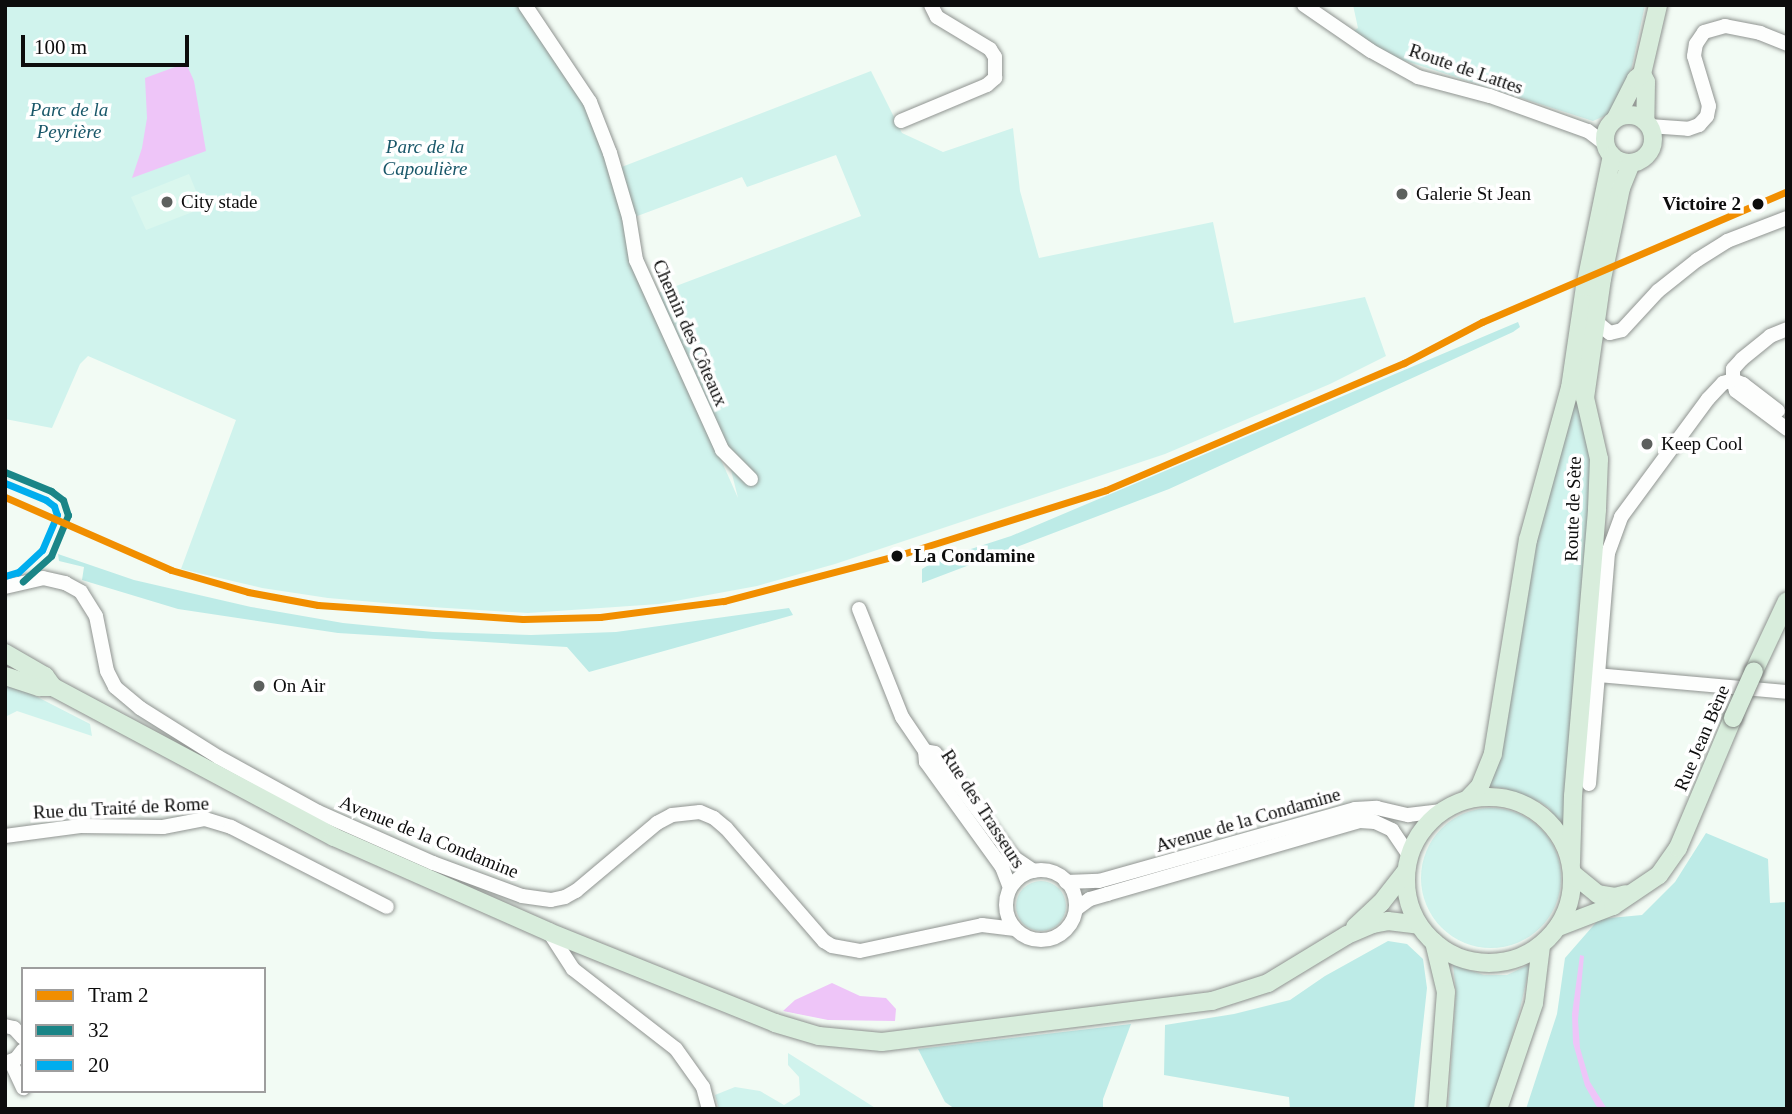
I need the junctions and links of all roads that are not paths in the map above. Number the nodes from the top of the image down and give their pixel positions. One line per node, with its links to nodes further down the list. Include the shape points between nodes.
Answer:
1 (525, 5): 17 (street, Chemin des Côteaux, via 590,102 629,217 636,260 722,450)
2 (1304, 5): 9 (street, Route de Lattes, via 1418,77)
3 (1658, 5): 6 (main road, Route de Sète)
4 (934, 11): 7 (street, via 990,49 995,57 995,78)
5 (1787, 44): 8 (street, via 1725,26 1704,32 1695,56 1709,106 1707,116 1699,125)
6 (1642, 74): 8 (main road, Route de Sète); 9 (main road, Route de Sète)
7 (901, 121)
8 (1649, 128): 9 (main road, via 1631,115); 10 (main road, via 1645,156)
9 (1610, 137): 10 (main road); 28 (main road, Route de Sète, via 1568,398 1528,540 1493,753 1480,786)
10 (1631, 163): 12 (main road, Route de Sète, via 1621,188)
11 (1787, 218): 12 (street, via 1705,254 1658,291 1616,333 1605,331)
12 (1595, 321): 32 (main road, Route de Sète, via 1585,398 1599,459 1597,509 1573,796)
13 (1787, 329): 14 (street, via 1770,336 1742,359 1733,369)
14 (1733, 380): 15 (street); 16 (street, via 1736,391); 22 (street, via 1723,383 1708,399 1620,517 1608,553)
15 (1787, 417)
16 (1787, 429)
17 (751, 479)
18 (5, 587): 40 (street, Avenue de la Condamine, via 43,578 81,592 96,615 107,671 116,687 140,708 218,757 318,812 522,896 565,897 657,823 672,815 701,812 726,828 832,946 860,951)
19 (1787, 601): 35 (main road, Rue Jean Bène, bridge, via 1678,848)
20 (859, 610): 26 (street, Rue des Trasseurs, via 902,717)
21 (5, 653): 24 (main road, via 45,676)
22 (1597, 675): 25 (street); 27 (street)
23 (5, 676): 24 (main road)
24 (53, 687): 44 (main road, via 316,828)
25 (1787, 692)
26 (925, 751): 33 (street, Rue des Trasseurs, via 935,753 1013,857); 36 (street, Rue des Trasseurs, via 926,762 1002,867)
27 (1589, 784)
28 (1468, 799): 29 (main road); 32 (main road, via 1491,796 1534,809 1564,842)
29 (1442, 811): 31 (main road, via 1421,830); 34 (street, Avenue de la Condamine, via 1408,815 1355,809 1100,881)
30 (5, 836): 37 (street, Rue du Traité de Rome, via 80,826 163,827 205,819 232,827)
31 (1407, 863): 39 (street, Avenue de la Condamine, via 1392,830 1360,821 1090,899); 41 (main road, via 1406,890); 45 (main road, via 1381,903)
32 (1572, 868): 35 (main road, Rue Jean Bène, via 1598,894 1615,897); 42 (main road, via 1567,911)
33 (1034, 871): 34 (street, via 1051,872); 36 (street)
34 (1066, 882): 39 (street)
35 (1646, 886): 42 (main road, Rue Jean Bène, via 1614,906)
36 (1010, 888): 38 (street)
37 (387, 907)
38 (1006, 908): 40 (street, Avenue de la Condamine); 43 (street)
39 (1076, 909): 43 (street, via 1070,925 1055,937 1036,939)
40 (982, 925): 43 (street, Avenue de la Condamine)
41 (1419, 925): 45 (main road, via 1388,920); 46 (main road)
42 (1558, 927): 47 (main road)
43 (1015, 929)
44 (550, 932): 45 (main road, via 775,1023 819,1036 882,1042 1212,1001 1268,983); 52 (street, via 573,969 676,1049 703,1087)
45 (1347, 935)
46 (1434, 943): 47 (main road, via 1475,962 1521,957); 53 (main road, via 1446,992)
47 (1541, 946): 54 (main road, via 1534,1003)
48 (6, 1023): 49 (street)
49 (21, 1034)
50 (8, 1062): 51 (street)
51 (21, 1085)
52 (709, 1109)
53 (1437, 1109)
54 (1498, 1109)

